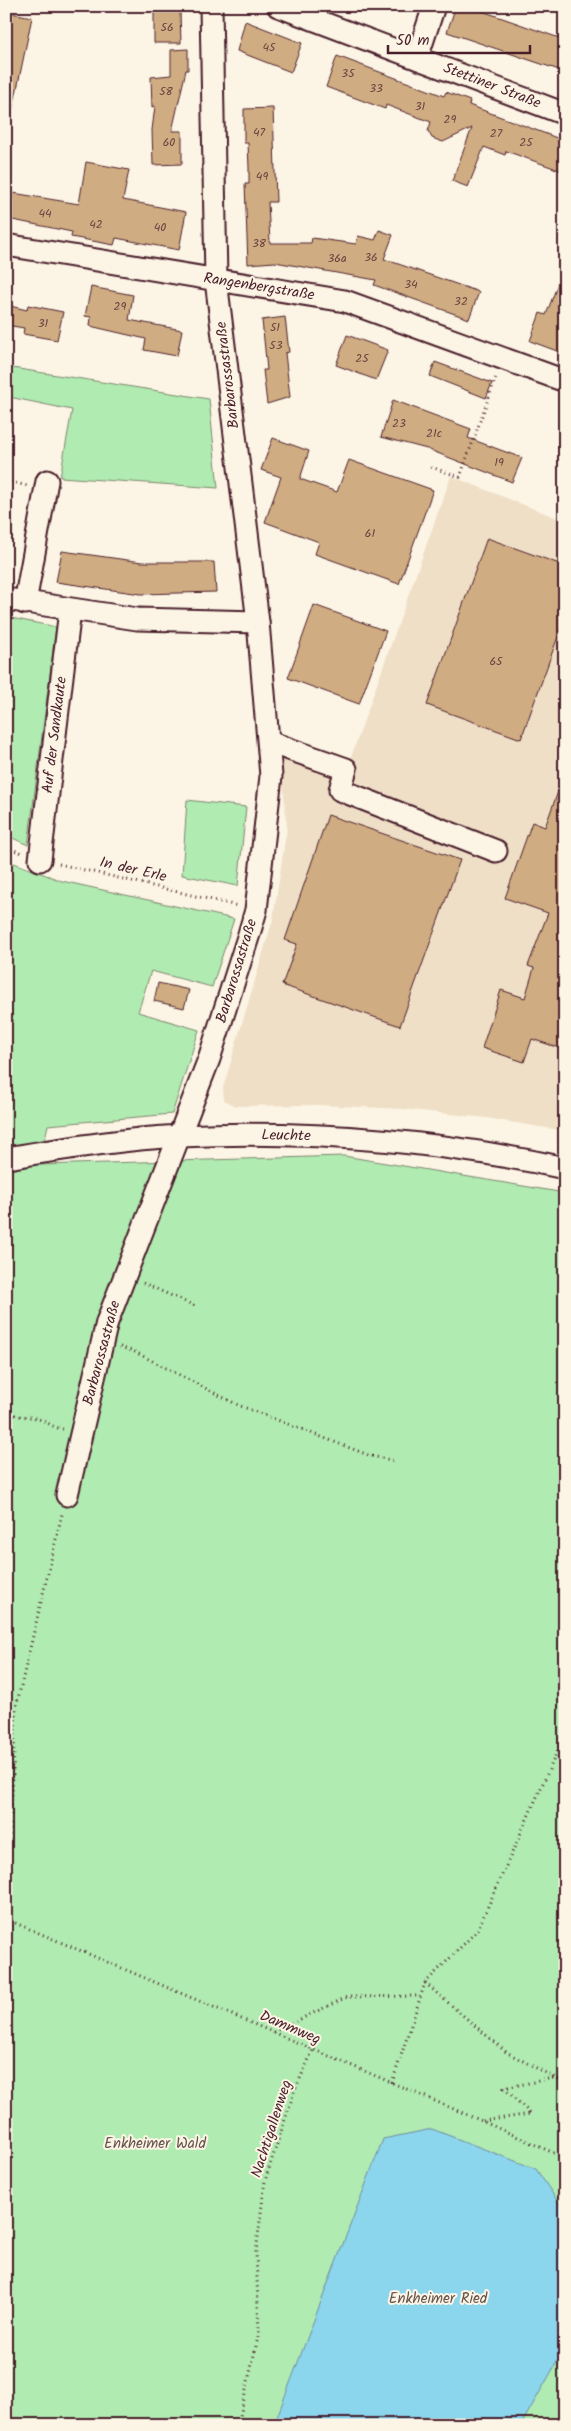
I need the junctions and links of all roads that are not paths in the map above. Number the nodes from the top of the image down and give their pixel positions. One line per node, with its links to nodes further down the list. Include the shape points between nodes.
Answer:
1 (211, 6): 7 (street, Barbarossastraße)
2 (278, 6): 4 (street, Stettiner Straße)
3 (434, 6): 4 (street)
4 (417, 58): 5 (street, Stettiner Straße)
5 (565, 114)
6 (6, 245): 7 (street, Rangenbergstraße)
7 (216, 280): 8 (street, Rangenbergstraße, via 345,301); 12 (street, Barbarossastraße)
8 (565, 382)
9 (47, 481): 10 (street)
10 (15, 601): 11 (street)
11 (70, 610): 12 (street, via 137,619); 15 (street, Auf der Sandkaute)
12 (258, 622): 13 (street, Barbarossastraße)
13 (268, 742): 14 (street, via 346,769 340,790); 16 (street, Barbarossastraße, via 271,776 256,910 209,1059)
14 (496, 850)
15 (40, 860)
16 (179, 1136): 17 (street, Leuchte); 18 (street, Leuchte, via 290,1135 380,1140 504,1155); 19 (street, Barbarossastraße, via 107,1322)
17 (6, 1158)
18 (565, 1168)
19 (67, 1495)

